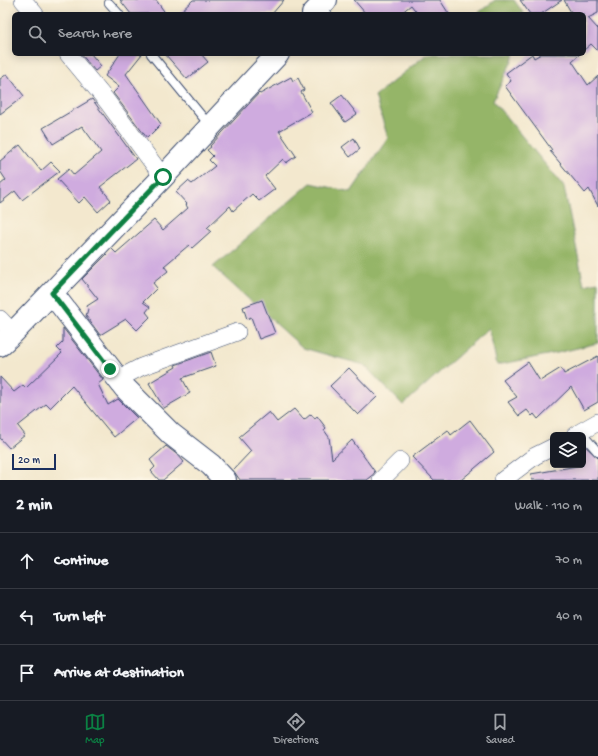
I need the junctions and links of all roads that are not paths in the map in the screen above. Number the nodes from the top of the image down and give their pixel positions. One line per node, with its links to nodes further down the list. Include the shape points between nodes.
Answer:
1 (23, 0): 4 (street)
2 (326, 0): 6 (street)
3 (109, 2): 5 (lane)
4 (33, 12)
5 (117, 12)
6 (315, 12)
7 (70, 56): 11 (street)
8 (153, 56): 10 (lane)
9 (276, 56): 10 (street)
10 (210, 126): 11 (street)
11 (163, 177): 12 (street)
12 (52, 293): 13 (street); 15 (street)
13 (4, 332)
14 (237, 332): 15 (street, via 141,367)
15 (118, 380): 22 (street, via 172,434 211,465)
16 (598, 422): 17 (street)
17 (583, 432)
18 (586, 440): 20 (lane)
19 (550, 448): 24 (street, via 535,456)
20 (598, 452)
21 (400, 461): 23 (street)
22 (225, 480)
23 (381, 480)
24 (503, 480)

